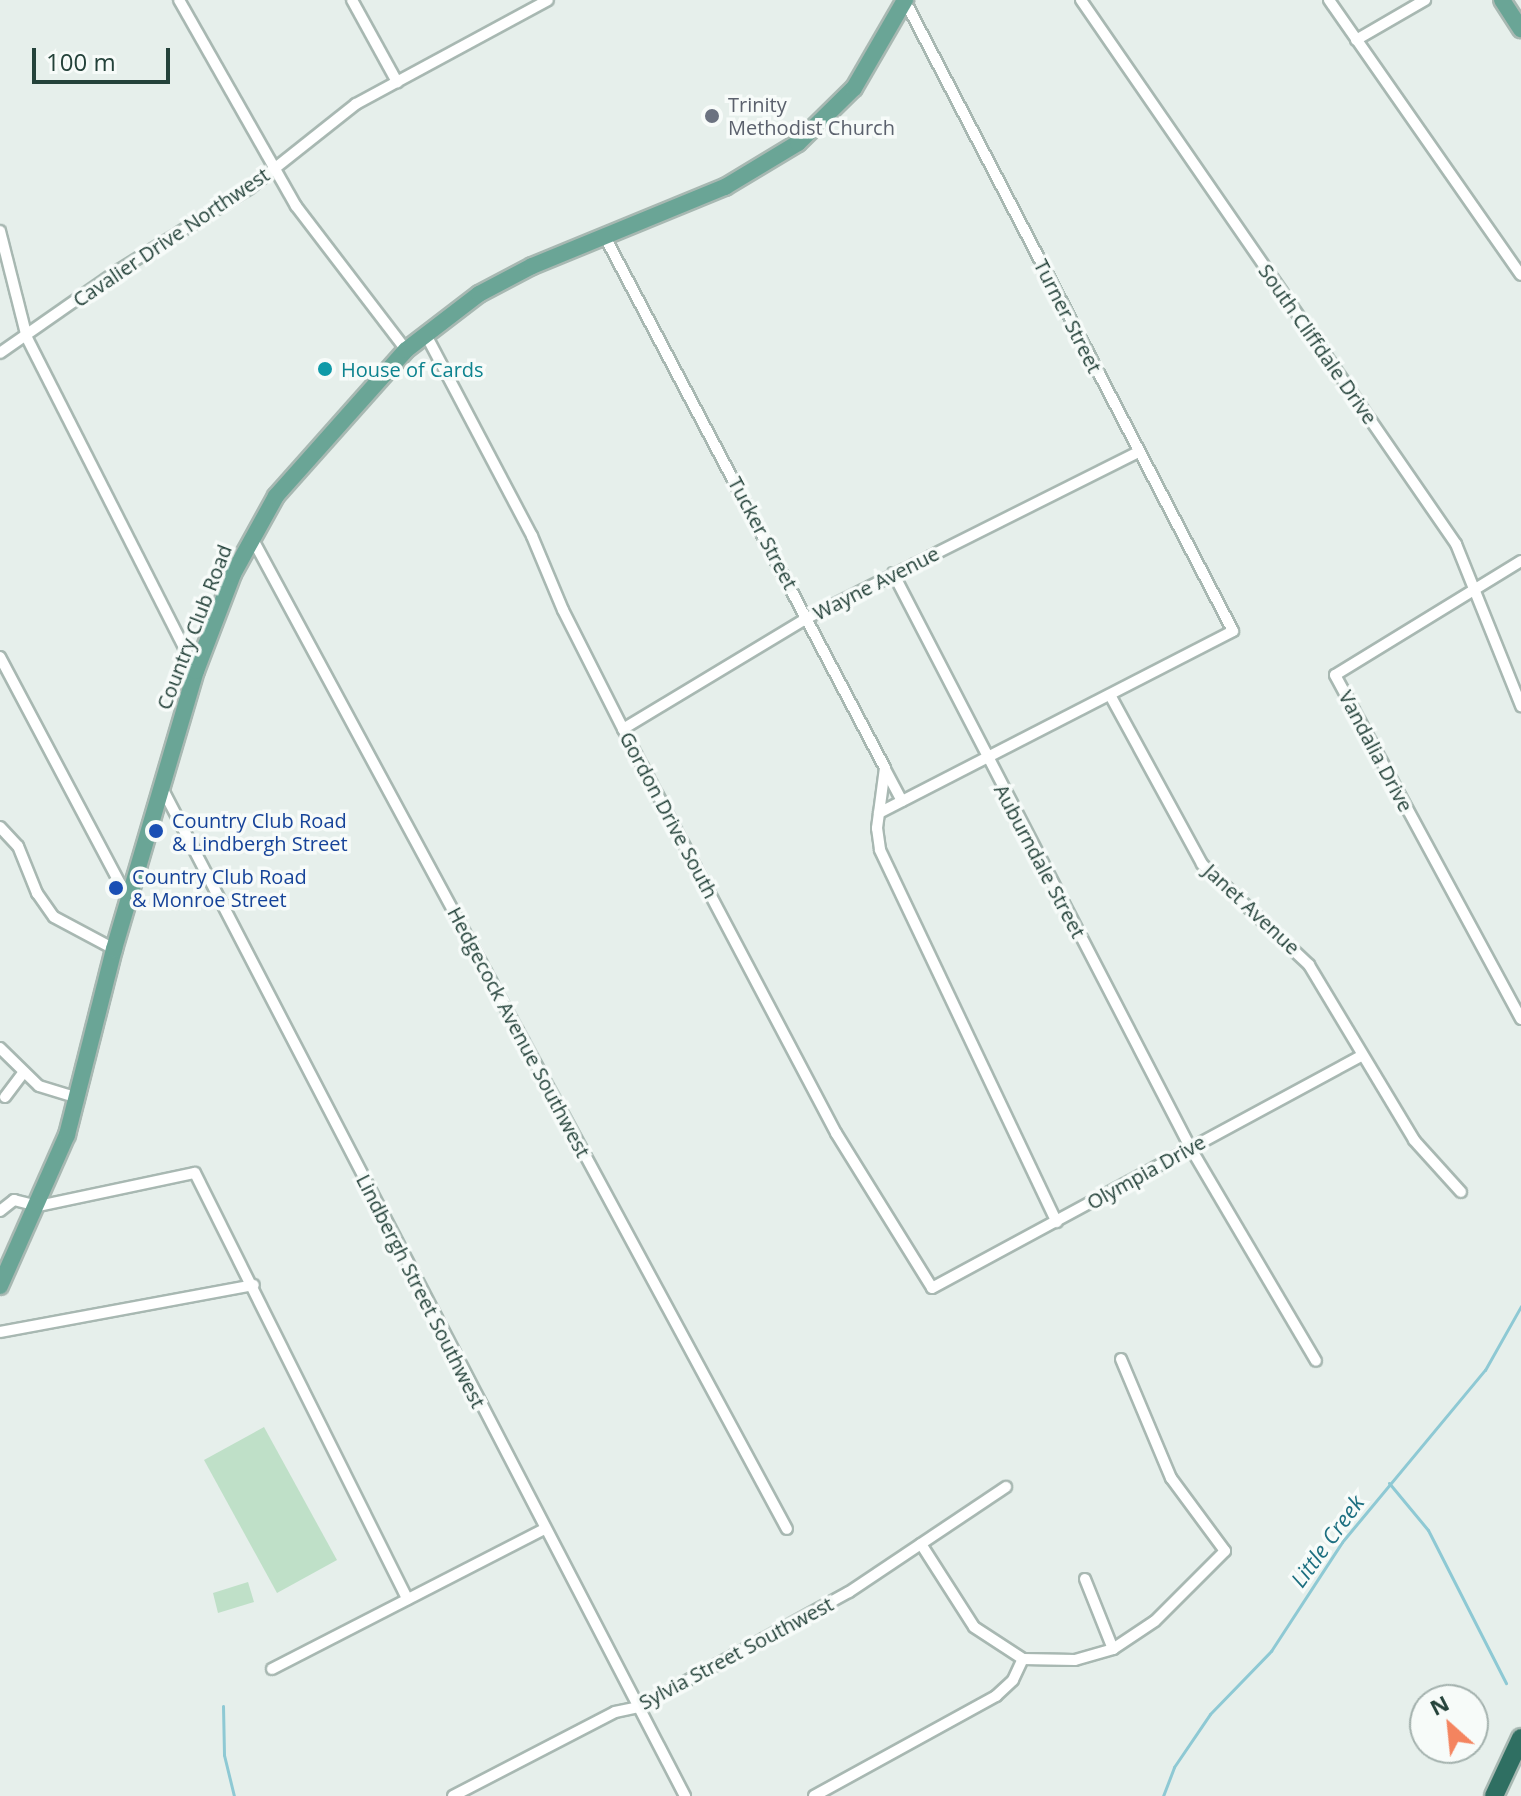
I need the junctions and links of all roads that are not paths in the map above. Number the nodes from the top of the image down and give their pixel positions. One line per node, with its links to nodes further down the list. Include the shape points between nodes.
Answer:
1 (179, 0): 12 (street)
2 (352, 0): 11 (street)
3 (548, 0): 11 (street, Cavalier Drive Northwest)
4 (1081, 0): 24 (street, South Cliffdale Drive, via 1439,518)
5 (1329, 0): 10 (street)
6 (1425, 0): 10 (street)
7 (1502, 0): 9 (main road)
8 (905, 1): 14 (main road, Country Club Road, via 854,88 798,143 725,187); 20 (street, Turner Street)
9 (1521, 29)
10 (1356, 40): 15 (street)
11 (397, 82): 12 (street, Cavalier Drive Northwest, via 339,116)
12 (273, 168): 17 (street, Cavalier Drive Northwest); 18 (street, via 347,280)
13 (0, 231): 17 (street)
14 (605, 237): 16 (main road, Country Club Road, via 532,266); 25 (street, Tucker Street)
15 (1521, 275)
16 (425, 332): 18 (main road, Country Club Road); 30 (street, Gordon Drive South, via 532,536)
17 (27, 338): 19 (street, Cavalier Drive Northwest); 27 (street)
18 (406, 350): 21 (main road, Country Club Road, via 324,438)
19 (0, 353)
20 (1138, 452): 23 (street, Wayne Avenue); 28 (street, Turner Street, via 1233,631)
21 (251, 536): 27 (main road, Country Club Road); 58 (street, Hedgecock Avenue Southwest)
22 (1521, 561): 24 (street, Vandalia Drive)
23 (893, 573): 25 (street, Wayne Avenue); 31 (street, Auburndale Street)
24 (1475, 591): 29 (street, South Cliffdale Drive); 39 (street, Vandalia Drive, via 1335,675)
25 (807, 618): 30 (street, Wayne Avenue); 32 (street, Tucker Street)
26 (0, 657): 37 (street)
27 (196, 671): 33 (main road, Country Club Road)
28 (1110, 695): 31 (street); 41 (street, Janet Avenue, via 1202,864 1303,956)
29 (1521, 706)
30 (623, 729): 52 (street, Gordon Drive South, via 836,1133)
31 (986, 757): 34 (street); 45 (street, Auburndale Street)
32 (885, 768): 34 (street, Tucker Street); 35 (street)
33 (160, 784): 37 (main road, Country Club Road); 57 (street, Lindbergh Street Southwest)
34 (902, 801): 35 (street)
35 (879, 813): 49 (street, via 880,850 895,886)
36 (0, 827): 38 (street, via 18,846 37,893 54,917)
37 (128, 899): 38 (main road, Country Club Road)
38 (114, 949): 44 (main road, Country Club Road)
39 (1521, 1019)
40 (0, 1048): 42 (street)
41 (1361, 1056): 45 (street, Olympia Drive); 46 (street, Janet Avenue, via 1414,1140)
42 (23, 1073): 43 (street); 44 (street, via 54,1094)
43 (5, 1097)
44 (78, 1098): 47 (main road, Country Club Road)
45 (1190, 1147): 49 (street, Olympia Drive); 55 (street, Auburndale Street)
46 (1461, 1192)
47 (38, 1206): 48 (street, via 18,1199); 50 (street, via 195,1173); 51 (main road, Country Club Road)
48 (0, 1211)
49 (1057, 1222): 52 (street, Olympia Drive)
50 (254, 1285): 53 (street); 61 (street)
51 (0, 1286)
52 (932, 1288)
53 (0, 1332)
54 (1121, 1359): 62 (street, via 1171,1478 1225,1551 1155,1621)
55 (1316, 1361)
56 (1006, 1487): 59 (street, Sylvia Street Southwest)
57 (544, 1529): 61 (street); 65 (street, Lindbergh Street Southwest)
58 (787, 1529)
59 (921, 1544): 63 (street, via 974,1627); 65 (street, Sylvia Street Southwest, via 849,1592)
60 (1085, 1579): 62 (street)
61 (407, 1599): 64 (street)
62 (1113, 1649): 63 (street, via 1075,1660)
63 (1023, 1659): 69 (street, via 1013,1680 996,1696)
64 (272, 1669)
65 (639, 1707): 67 (street, Sylvia Street Southwest, via 615,1712); 68 (street, Lindbergh Street Southwest)
66 (1521, 1738): 70 (highway)
67 (453, 1796)
68 (685, 1796)
69 (814, 1796)
70 (1494, 1796)

